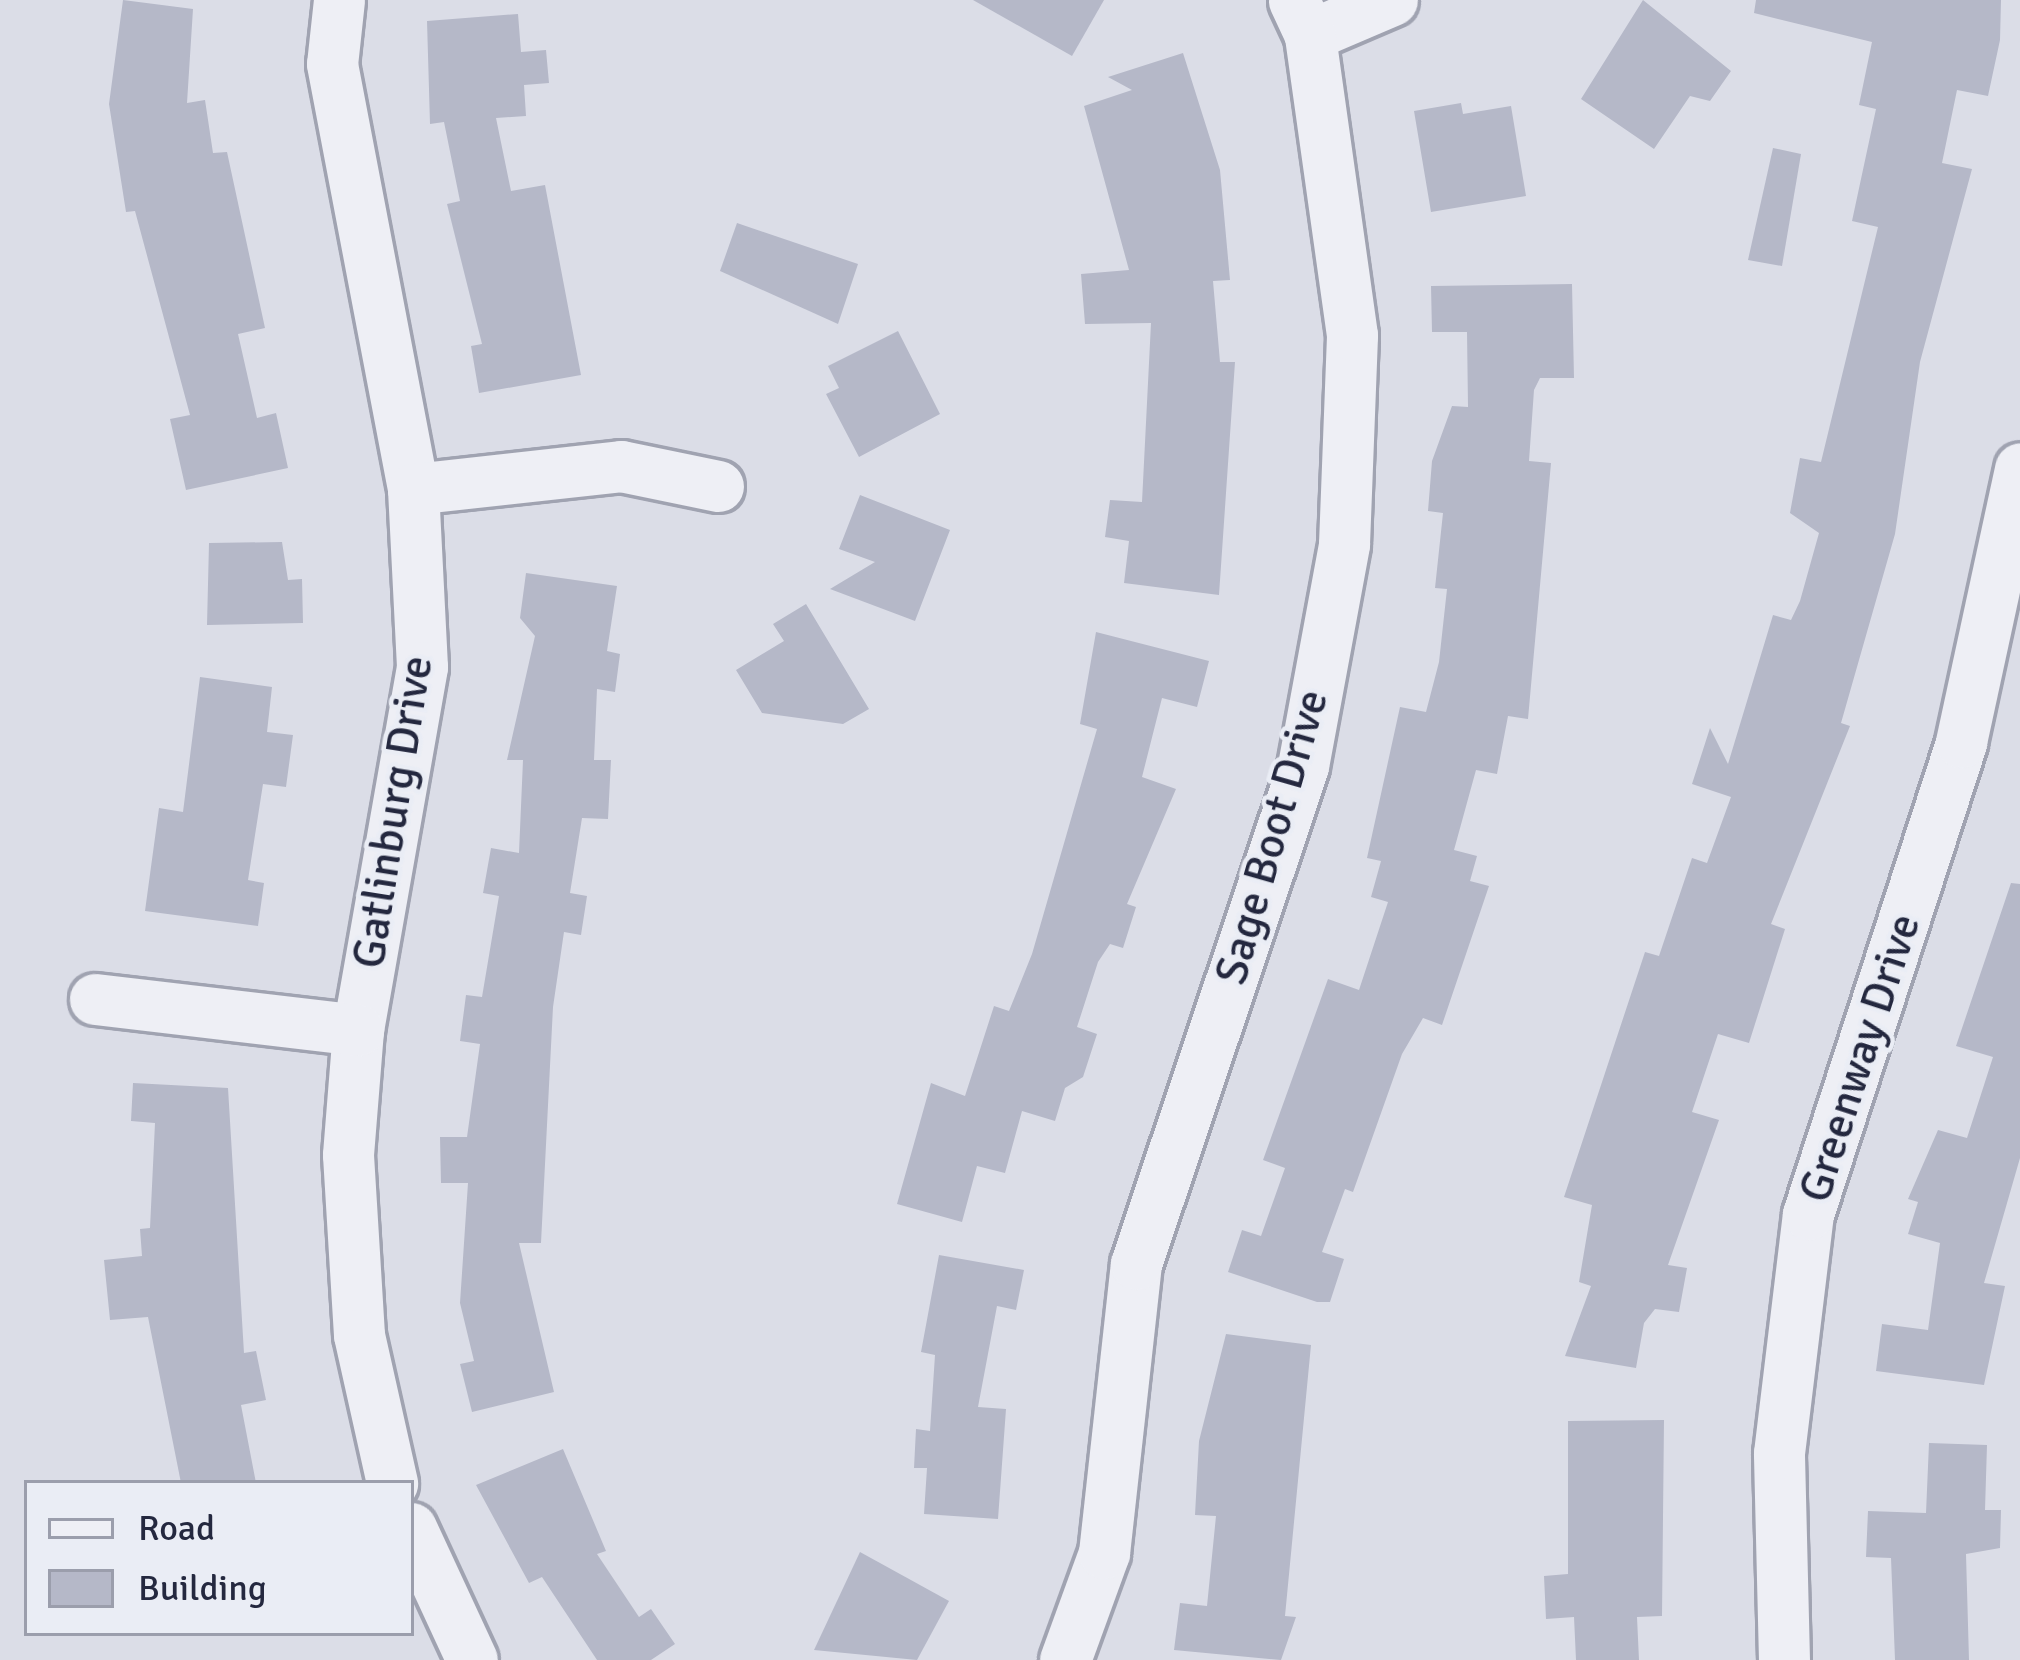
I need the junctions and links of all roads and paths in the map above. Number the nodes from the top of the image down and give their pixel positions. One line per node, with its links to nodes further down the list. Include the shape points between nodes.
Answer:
1 (339, 0): 6 (street, Gatlinburg Drive, via 332,64)
2 (1392, 0): 3 (street)
3 (1302, 18): 12 (street, Sage Boot Drive, via 1352,335 1344,544 1303,766 1136,1264 1104,1553)
4 (2020, 468): 13 (street, Greenway Drive, via 1961,742 1808,1214 1778,1453)
5 (718, 486): 6 (street, via 621,466)
6 (413, 489): 8 (street, Gatlinburg Drive, via 422,667)
7 (95, 1000): 8 (street)
8 (358, 1030): 9 (street, Gatlinburg Drive, via 348,1155 359,1334)
9 (391, 1480)
10 (414, 1534): 11 (street)
11 (472, 1660)
12 (1065, 1660)
13 (1784, 1660)

